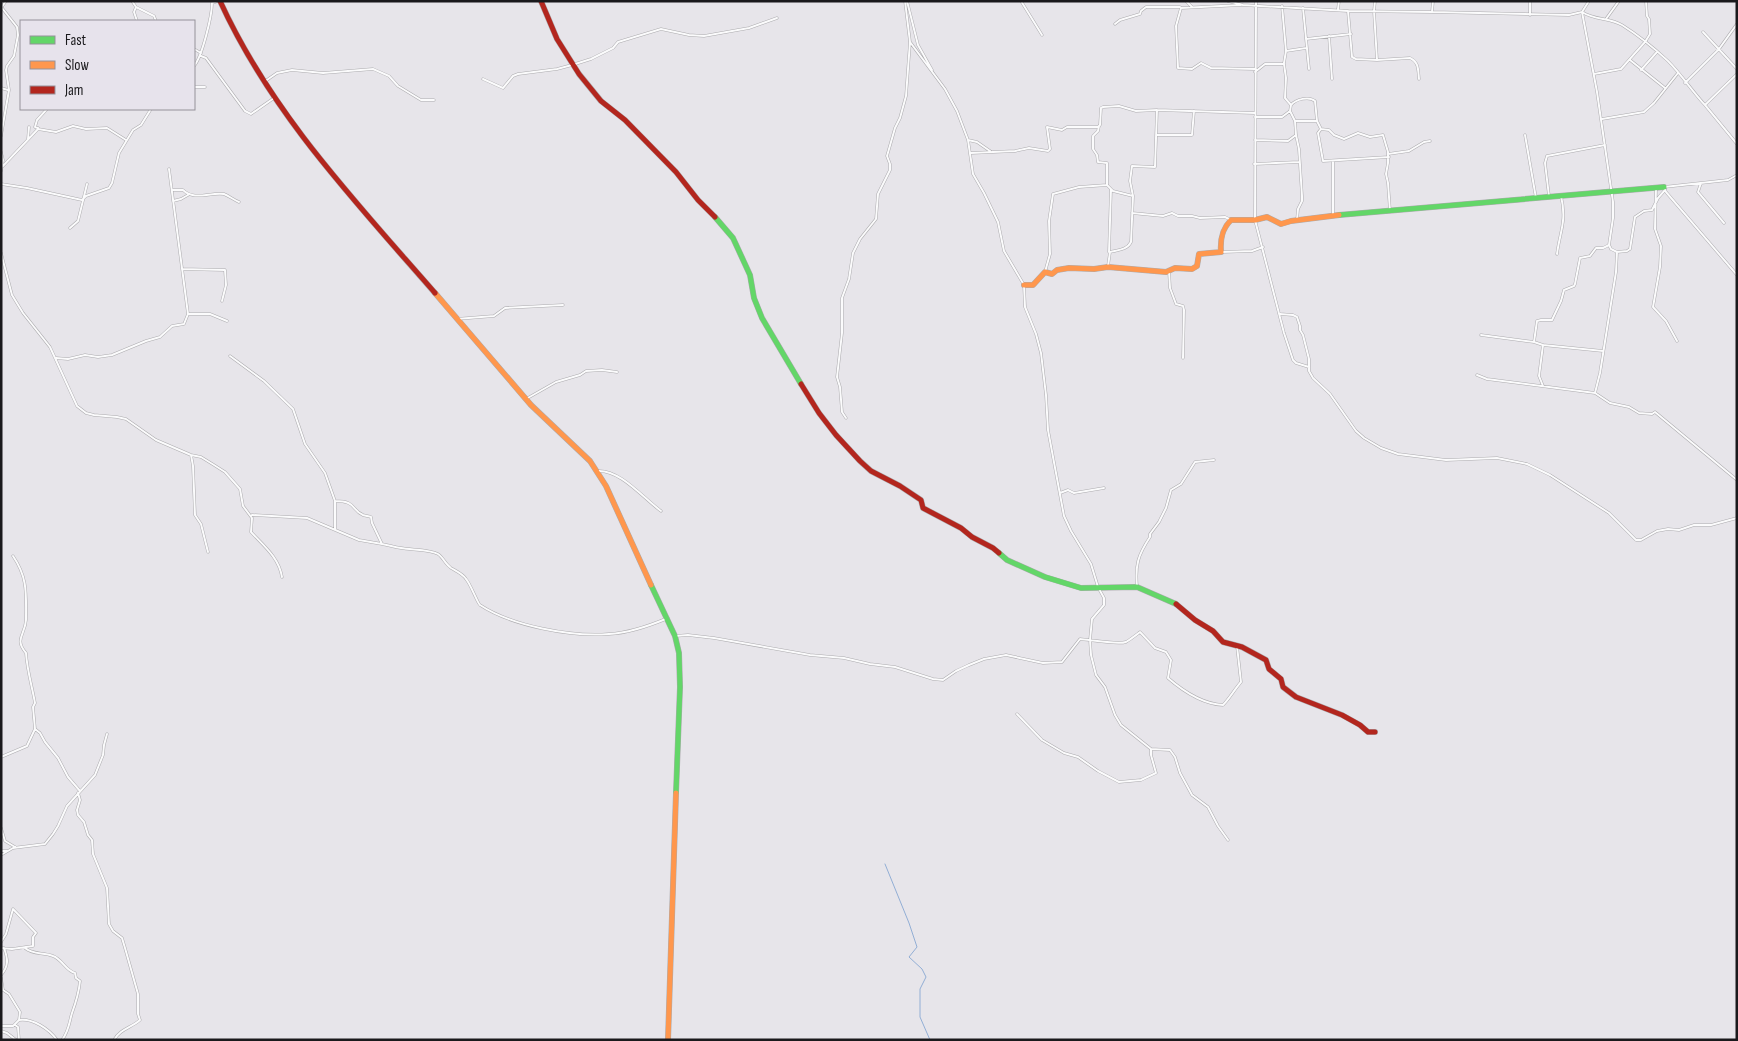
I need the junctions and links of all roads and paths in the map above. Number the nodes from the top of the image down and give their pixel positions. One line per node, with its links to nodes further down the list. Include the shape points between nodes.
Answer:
1 (6, 1): 22 (street)
2 (132, 1): 23 (street)
3 (219, 1): 49 (street, via 212,3); 66 (street, via 230,26)
4 (541, 1): 54 (street)
5 (906, 1): 42 (street); 62 (street, via 918,45)
6 (1022, 1): 38 (street)
7 (1186, 1): 19 (street)
8 (1228, 1): 17 (street)
9 (1256, 1): 20 (street)
10 (1339, 1): 25 (street)
11 (1375, 1): 27 (street)
12 (1433, 1): 28 (street)
13 (1530, 1): 30 (street)
14 (1589, 1): 29 (street)
15 (1619, 1): 32 (street)
16 (1646, 1): 43 (street, via 1650,34)
17 (1243, 5): 19 (street); 20 (street)
18 (1183, 6): 19 (street); 35 (street, via 1146,7 1140,14); 58 (street, via 1177,20 1178,68 1192,69 1201,63 1211,68)
19 (1192, 6)
20 (1256, 6): 21 (street); 58 (street)
21 (1282, 6): 24 (street); 47 (street)
22 (2, 8): 72 (street, via 17,27 18,35 14,56 6,70)
23 (136, 8): 33 (street); 34 (street, via 154,16)
24 (1303, 8): 25 (street); 41 (street)
25 (1338, 10): 26 (street)
26 (1348, 11): 27 (street); 39 (street)
27 (1374, 11): 28 (street); 50 (street)
28 (1432, 12): 30 (street)
29 (1582, 12): 30 (street); 32 (street, via 1587,16); 60 (street)
30 (1530, 15)
31 (778, 18): 54 (street, via 749,28 704,36 662,29 649,32 618,42 613,48)
32 (1606, 18): 43 (street)
33 (137, 20)
34 (156, 20)
35 (1114, 24)
36 (1737, 24): 45 (street)
37 (1703, 32): 45 (street)
38 (1042, 34)
39 (1351, 34): 40 (street); 50 (street, via 1354,59)
40 (1329, 36): 41 (street); 63 (street)
41 (1306, 39): 44 (street)
42 (910, 42): 62 (street); 172 (street, via 906,96 887,156 890,170 878,194 876,218 853,253 842,298 837,378 842,412)
43 (1645, 42): 48 (street); 51 (street)
44 (1306, 48): 47 (street); 55 (street)
45 (1719, 49): 56 (street); 67 (street)
46 (195, 50): 49 (street)
47 (1286, 51): 53 (street)
48 (1657, 52): 57 (street); 59 (street)
49 (201, 55): 52 (street); 73 (street, via 251,114)
50 (1377, 60): 64 (street, via 1410,58 1418,66)
51 (1630, 60): 57 (street); 60 (street, via 1621,69)
52 (195, 64)
53 (1284, 64): 58 (street, via 1265,64); 75 (street, via 1284,98)
54 (572, 66): 65 (street, via 518,74 503,88); 188 (street, via 601,101 640,136 733,238 750,276 755,305 762,318 819,413 860,461 921,500 923,508 994,548 1007,560 1070,586)
55 (1308, 69)
56 (1737, 69)
57 (1641, 70): 71 (street)
58 (1255, 71): 82 (street)
59 (1678, 73): 67 (street); 71 (street)
60 (1594, 74): 84 (street)
61 (1737, 74): 76 (street)
62 (935, 76): 97 (street, via 952,100)
63 (1332, 78)
64 (1419, 79)
65 (483, 80)
66 (264, 82): 73 (street); 74 (street, via 277,72 292,70 322,73 373,69 389,76 398,86 421,100)
67 (1685, 83): 76 (street)
68 (195, 87): 69 (street)
69 (205, 87)
70 (1, 88): 72 (street)
71 (1665, 88): 84 (street, via 1644,112)
72 (8, 90): 94 (street)
73 (274, 98): 156 (street, via 330,172)
74 (434, 100)
75 (1290, 104): 81 (street); 85 (street, via 1314,99)
76 (1705, 105): 100 (street)
77 (46, 110): 89 (street, via 38,120 35,127)
78 (150, 110): 96 (street)
79 (1157, 110): 80 (street); 87 (street, via 1136,111 1103,106); 91 (street)
80 (1194, 111): 82 (street); 91 (street, via 1192,135)
81 (1290, 111): 83 (street, via 1282,117); 86 (street)
82 (1255, 112): 83 (street)
83 (1255, 117): 98 (street)
84 (1601, 119): 101 (street)
85 (1317, 121): 86 (street); 90 (street)
86 (1296, 122): 92 (street)
87 (1099, 126): 102 (street, via 1062,130 1047,127 1048,151 1029,148); 116 (street, via 1093,136 1093,150 1098,162 1107,163)
88 (29, 127): 95 (street)
89 (38, 129): 95 (street); 96 (street, via 56,132 73,126 107,128)
90 (1321, 129): 105 (street, via 1343,139 1358,134 1370,137 1383,135); 106 (street, via 1318,133 1322,160)
91 (1156, 135): 123 (street, via 1155,167 1131,168)
92 (1296, 135): 98 (street, via 1288,142); 107 (street)
93 (1526, 135): 126 (street)
94 (1, 136)
95 (28, 139): 109 (street)
96 (126, 140): 127 (street, via 119,153 112,184)
97 (968, 140): 102 (street); 104 (street)
98 (1255, 140): 108 (street)
99 (1430, 141): 105 (street, via 1409,151)
100 (1737, 144)
101 (1605, 145): 121 (street); 125 (street, via 1547,156)
102 (990, 151): 104 (street)
103 (1, 152): 109 (street)
104 (971, 153): 151 (street, via 973,174 998,222 1004,251)
105 (1389, 155): 106 (street); 131 (street, via 1386,174)
106 (1333, 160): 133 (street)
107 (1300, 162): 108 (street); 136 (street, via 1302,201)
108 (1254, 164): 135 (street)
109 (3, 166): 111 (street)
110 (169, 169): 120 (street)
111 (1, 171)
112 (1737, 175): 113 (street, via 1728,180)
113 (1701, 183): 119 (street); 137 (street, via 1698,192)
114 (1, 184): 127 (street)
115 (87, 184): 127 (street)
116 (1107, 185): 118 (street); 149 (street, via 1053,194 1050,254)
117 (1656, 188): 119 (street); 121 (street); 130 (street)
118 (1111, 189): 123 (street); 144 (street)
119 (1665, 189): 130 (street); 150 (street)
120 (172, 190): 122 (street, via 183,190); 128 (street)
121 (1612, 192): 124 (street); 139 (street)
122 (188, 194): 128 (street); 129 (street, via 223,194)
123 (1132, 196): 132 (street)
124 (1561, 196): 125 (street); 145 (street, via 1563,226)
125 (1549, 197): 126 (street)
126 (1536, 198): 131 (street)
127 (82, 200): 138 (street, via 78,221)
128 (173, 201): 147 (street)
129 (239, 202)
130 (1656, 202): 142 (street, via 1652,210 1644,211 1635,218 1630,249); 159 (street, via 1655,229 1661,246 1653,307 1666,321)
131 (1390, 211): 133 (street)
132 (1132, 213): 134 (street, via 1162,216 1172,213); 144 (street, via 1130,245)
133 (1333, 216): 136 (street)
134 (1231, 220): 135 (street); 141 (street, via 1222,232)
135 (1255, 220): 136 (street, via 1267,217 1281,224); 140 (street)
136 (1298, 220)
137 (1724, 223)
138 (70, 228)
139 (1609, 245): 142 (street); 160 (street, via 1596,248 1590,256 1580,258 1574,286 1564,290 1552,320 1537,321)
140 (1263, 247): 141 (street, via 1252,251); 155 (street)
141 (1221, 252): 148 (street, via 1199,254 1197,266 1192,269)
142 (1617, 252): 162 (street)
143 (1, 253): 164 (street, via 15,302)
144 (1109, 254): 146 (street)
145 (1557, 254)
146 (1108, 268): 148 (street); 149 (street, via 1068,268 1052,274)
147 (182, 269): 152 (street, via 225,270); 154 (street)
148 (1169, 271): 165 (street, via 1171,292 1176,304 1183,306 1184,310)
149 (1045, 272): 151 (street, via 1033,285)
150 (1737, 275)
151 (1024, 285): 178 (street, via 1025,307 1040,353 1048,430)
152 (222, 301)
153 (563, 305): 156 (street, via 505,308 494,316)
154 (188, 314): 157 (street, via 210,314); 164 (street, via 184,324 172,326 160,338 114,354)
155 (1280, 314): 166 (street, via 1293,360); 166 (street, via 1297,317)
156 (456, 318): 171 (street)
157 (227, 321)
158 (1481, 335): 160 (street)
159 (1677, 341)
160 (1534, 342): 161 (street)
161 (1543, 345): 162 (street); 169 (street, via 1539,374)
162 (1603, 351): 170 (street)
163 (230, 356): 179 (street, via 264,381 293,409 305,444 325,473)
164 (56, 358): 173 (street, via 73,400 83,411 126,419 156,440)
165 (1183, 358)
166 (1309, 367): 182 (street, via 1313,378 1330,394 1356,431 1380,448 1398,454 1446,460 1497,458 1527,464 1609,513 1636,540 1668,529 1711,525)
167 (618, 372): 171 (street, via 586,371 556,382)
168 (1477, 375): 169 (street)
169 (1543, 386): 170 (street)
170 (1594, 393): 176 (street, via 1639,413 1655,412)
171 (526, 399): 175 (street)
172 (846, 418)
173 (190, 455): 181 (street, via 200,457 225,472 240,489 243,506); 185 (street, via 195,515)
174 (1214, 460): 189 (street, via 1195,462 1181,484 1172,490 1159,522 1140,552)
175 (597, 471): 180 (street, via 618,476); 190 (street)
176 (1737, 480)
177 (1104, 488): 178 (street)
178 (1060, 493): 188 (street, via 1064,516 1088,557)
179 (335, 501): 183 (street); 184 (street, via 347,502 362,515 371,516)
180 (661, 510)
181 (252, 515): 183 (street, via 306,518); 187 (street, via 251,532 275,557)
182 (1737, 518)
183 (335, 530): 184 (street, via 359,540)
184 (382, 544): 190 (street, via 437,553 448,566 466,577 480,606 550,631 609,634 637,629)
185 (208, 552)
186 (13, 556): 195 (street, via 25,579 26,622 20,641 26,653)
187 (282, 577)
188 (1098, 587): 189 (street); 192 (street, via 1104,605 1092,618)
189 (1137, 587): 193 (street, via 1174,601 1223,642)
190 (668, 618): 191 (street)
191 (675, 636): 192 (street, via 714,638 844,658 943,680 969,665 1006,654 1043,662 1062,662 1080,639); 217 (street, via 680,687)
192 (1090, 640): 193 (street, via 1115,644 1126,642 1140,632 1155,648 1166,652 1171,660 1168,678 1182,689 1215,705 1223,705 1230,699 1241,682); 198 (street, via 1096,675 1105,688 1115,715 1121,725)
193 (1236, 646): 196 (street, via 1266,660 1269,669 1281,679 1283,687 1296,697 1342,715 1368,732)
194 (1017, 714): 198 (street, via 1042,740 1119,782 1141,780 1156,773)
195 (35, 729): 199 (street, via 27,746); 200 (street)
196 (1375, 732)
197 (107, 734): 200 (street, via 95,775)
198 (1151, 749): 202 (street, via 1170,750 1192,795 1208,807)
199 (1, 757)
200 (79, 792): 203 (street, via 66,806 57,829 45,844); 216 (street, via 78,815 92,840 93,854 108,890 109,924 122,938 138,994 140,1020 122,1030)
201 (1, 828): 203 (street, via 5,841)
202 (1228, 840)
203 (15, 848): 204 (street)
204 (1, 853)
205 (1, 942): 207 (street, via 13,909 36,933 33,946)
206 (2, 948): 207 (street); 208 (street, via 7,964)
207 (25, 948): 215 (street, via 56,957 70,972 76,973 80,981 69,1030)
208 (1, 976): 209 (street, via 3,990 20,1012)
209 (19, 1020): 210 (street); 214 (street, via 43,1026)
210 (16, 1025): 211 (street); 213 (street)
211 (1, 1026)
212 (1, 1031): 213 (street)
213 (18, 1040)
214 (57, 1040)
215 (62, 1040)
216 (114, 1040)
217 (668, 1040)

